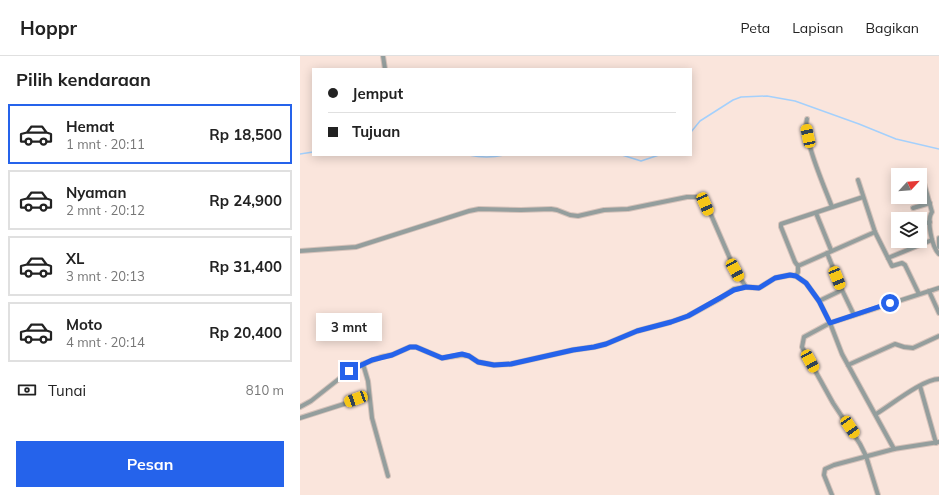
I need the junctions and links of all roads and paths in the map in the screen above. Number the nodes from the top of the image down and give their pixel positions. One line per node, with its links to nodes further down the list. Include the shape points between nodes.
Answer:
1 (383, 56): 2 (street)
2 (385, 68)
3 (807, 119): 8 (street, via 810,146)
4 (858, 180): 6 (street)
5 (927, 196): 7 (street)
6 (863, 197): 8 (street); 13 (street)
7 (930, 203): 9 (street); 11 (street)
8 (832, 207): 10 (street)
9 (913, 208)
10 (816, 213): 18 (street); 21 (street, via 781,224)
11 (930, 222): 12 (street); 15 (street)
12 (927, 223)
13 (875, 232): 18 (street); 20 (street)
14 (939, 238): 16 (street)
15 (932, 240): 19 (street); 20 (street)
16 (939, 247)
17 (300, 251): 23 (street, via 356,247 479,209 551,209 578,216 693,196 704,201 735,270)
18 (829, 252): 21 (street); 25 (street)
19 (939, 254)
20 (888, 258): 27 (street, via 892,266 902,263 905,265)
21 (798, 266): 22 (street)
22 (796, 276): 23 (street, via 775,278 759,288); 28 (street, via 806,283)
23 (746, 287): 33 (street, via 734,290 688,316 637,331 606,344 511,364 494,365 478,362 462,354 442,358 416,347)
24 (939, 288): 26 (street)
25 (842, 290): 28 (street); 30 (street)
26 (929, 291): 27 (street); 29 (street)
27 (919, 294): 30 (street)
28 (819, 301): 31 (street)
29 (939, 313)
30 (854, 315): 31 (street)
31 (830, 323): 34 (street); 43 (street, via 804,337 802,347)
32 (939, 336): 34 (street, via 913,348 895,344)
33 (363, 364): 37 (street); 38 (street, via 349,371)
34 (848, 365): 39 (street)
35 (939, 379): 36 (street)
36 (920, 386): 39 (street); 41 (street)
37 (369, 396): 40 (street); 44 (street, via 372,418)
38 (300, 407)
39 (876, 414): 42 (street)
40 (300, 418)
41 (937, 443): 42 (street)
42 (894, 449): 43 (street)
43 (866, 456): 45 (street, via 824,470); 46 (street)
44 (388, 476)
45 (832, 495)
46 (878, 495)

